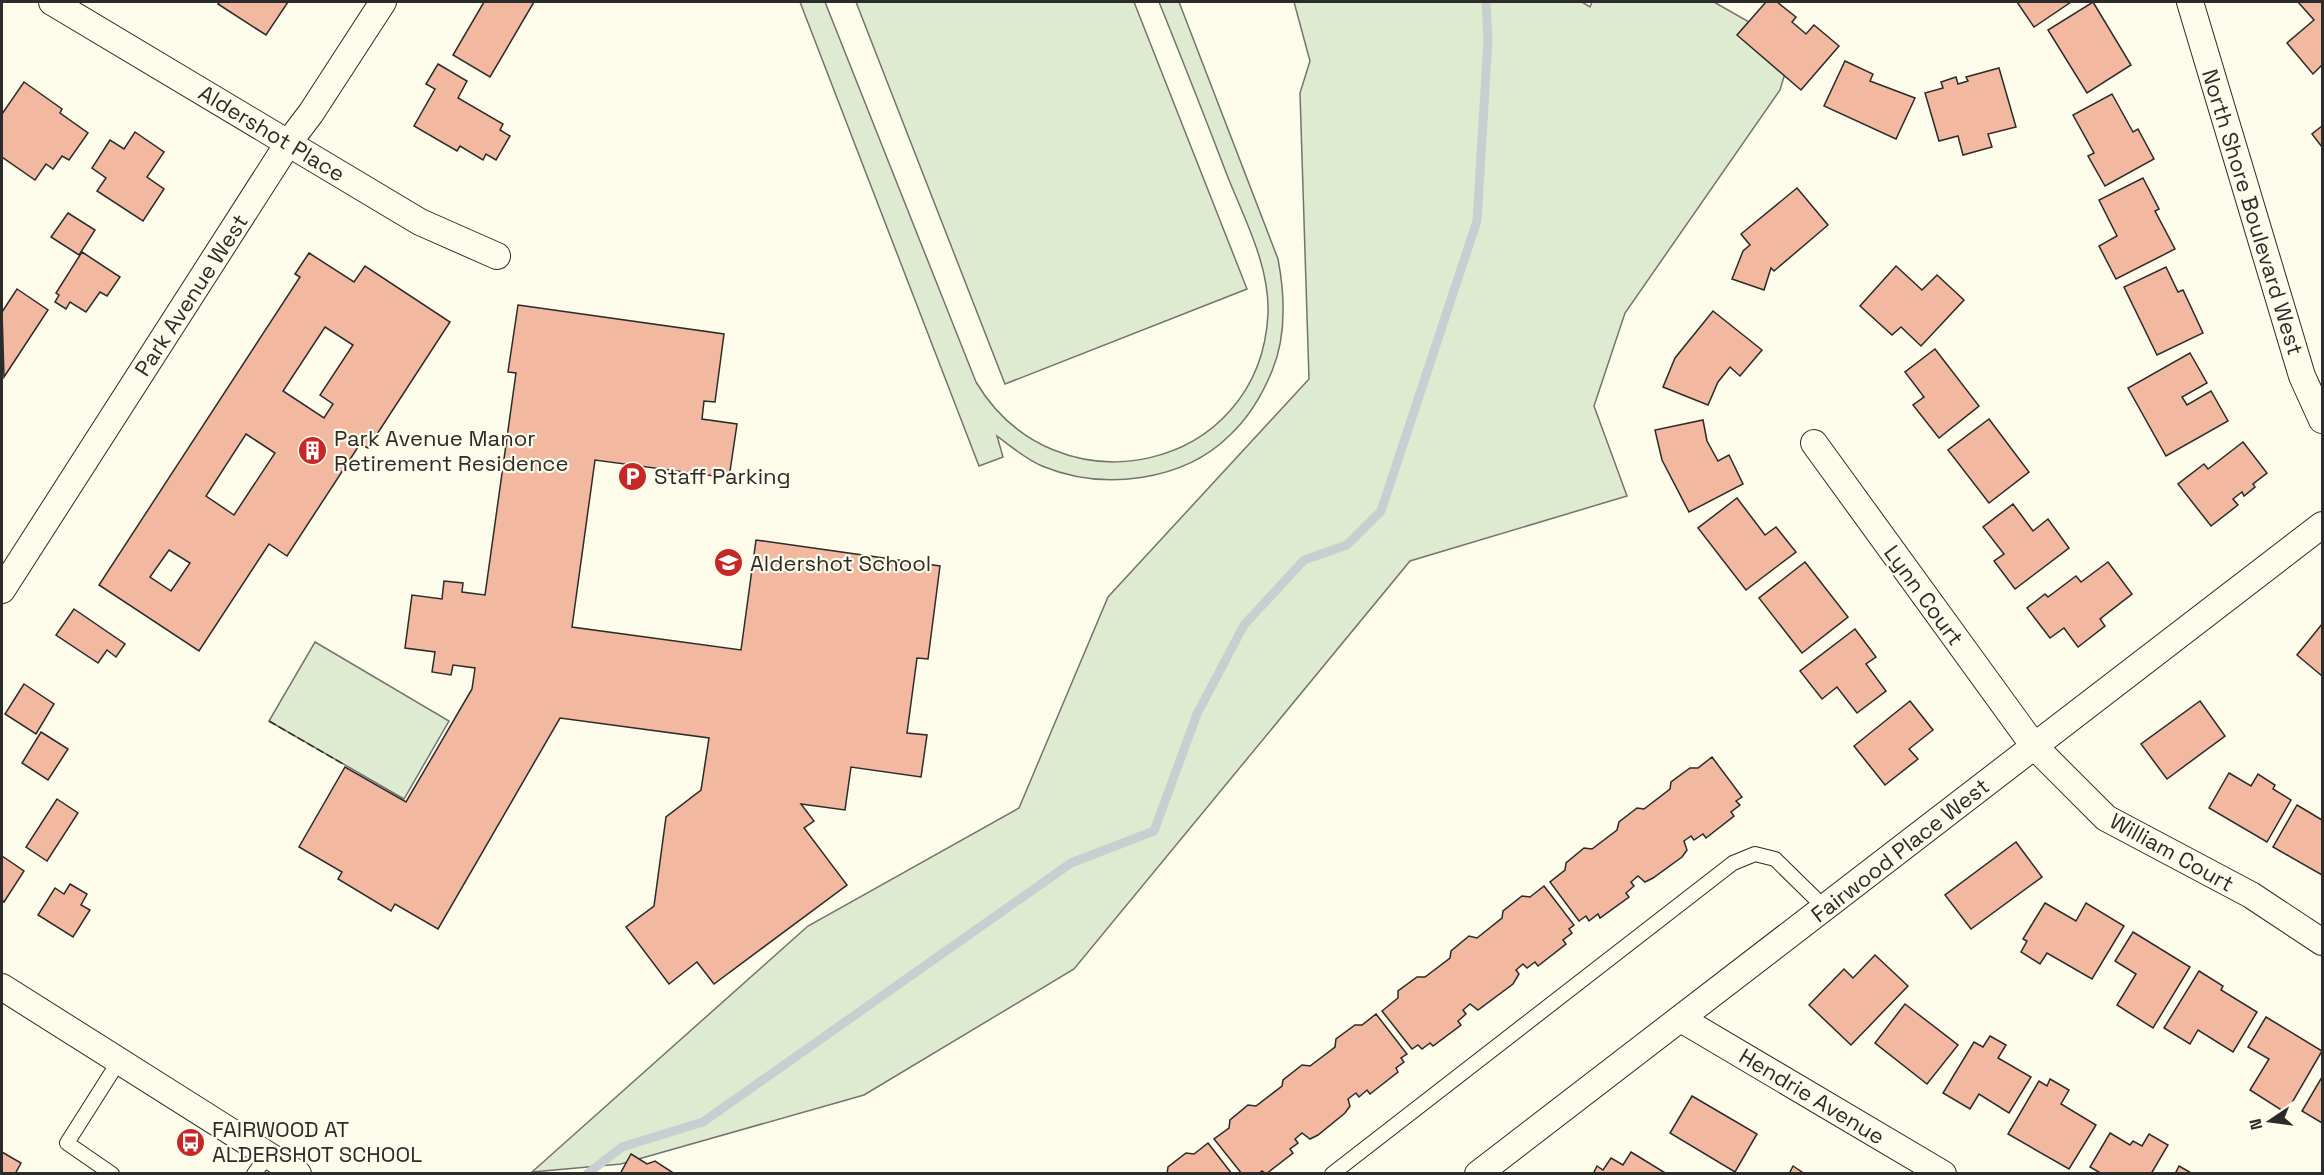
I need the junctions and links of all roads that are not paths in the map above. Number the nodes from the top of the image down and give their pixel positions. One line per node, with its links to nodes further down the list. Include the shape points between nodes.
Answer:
1 (51, 2): 4 (street, Aldershot Place)
2 (383, 2): 4 (street, Park Avenue West)
3 (2190, 2): 6 (street, North Shore Boulevard West, via 2302,376)
4 (289, 142): 5 (street, Aldershot Place, via 420,222); 9 (street, Park Avenue West)
5 (497, 256)
6 (2322, 420)
7 (1814, 443): 10 (street, Lynn Court)
8 (2322, 525): 10 (street, Fairwood Place West)
9 (2, 590)
10 (2034, 746): 11 (street, Fairwood Place West); 12 (street, William Court, via 2106,818 2251,895)
11 (1825, 908): 14 (street, Fairwood Place West); 20 (lane, via 1775,859 1755,854 1733,863)
12 (2322, 942)
13 (2, 987): 15 (street)
14 (1681, 1019): 17 (street, Hendrie Avenue); 21 (street, Fairwood Place West)
15 (119, 1061): 16 (street); 18 (lane, via 67,1143)
16 (261, 1164): 19 (street)
17 (1930, 1170)
18 (112, 1173)
19 (298, 1173)
20 (1332, 1173)
21 (1478, 1173)

